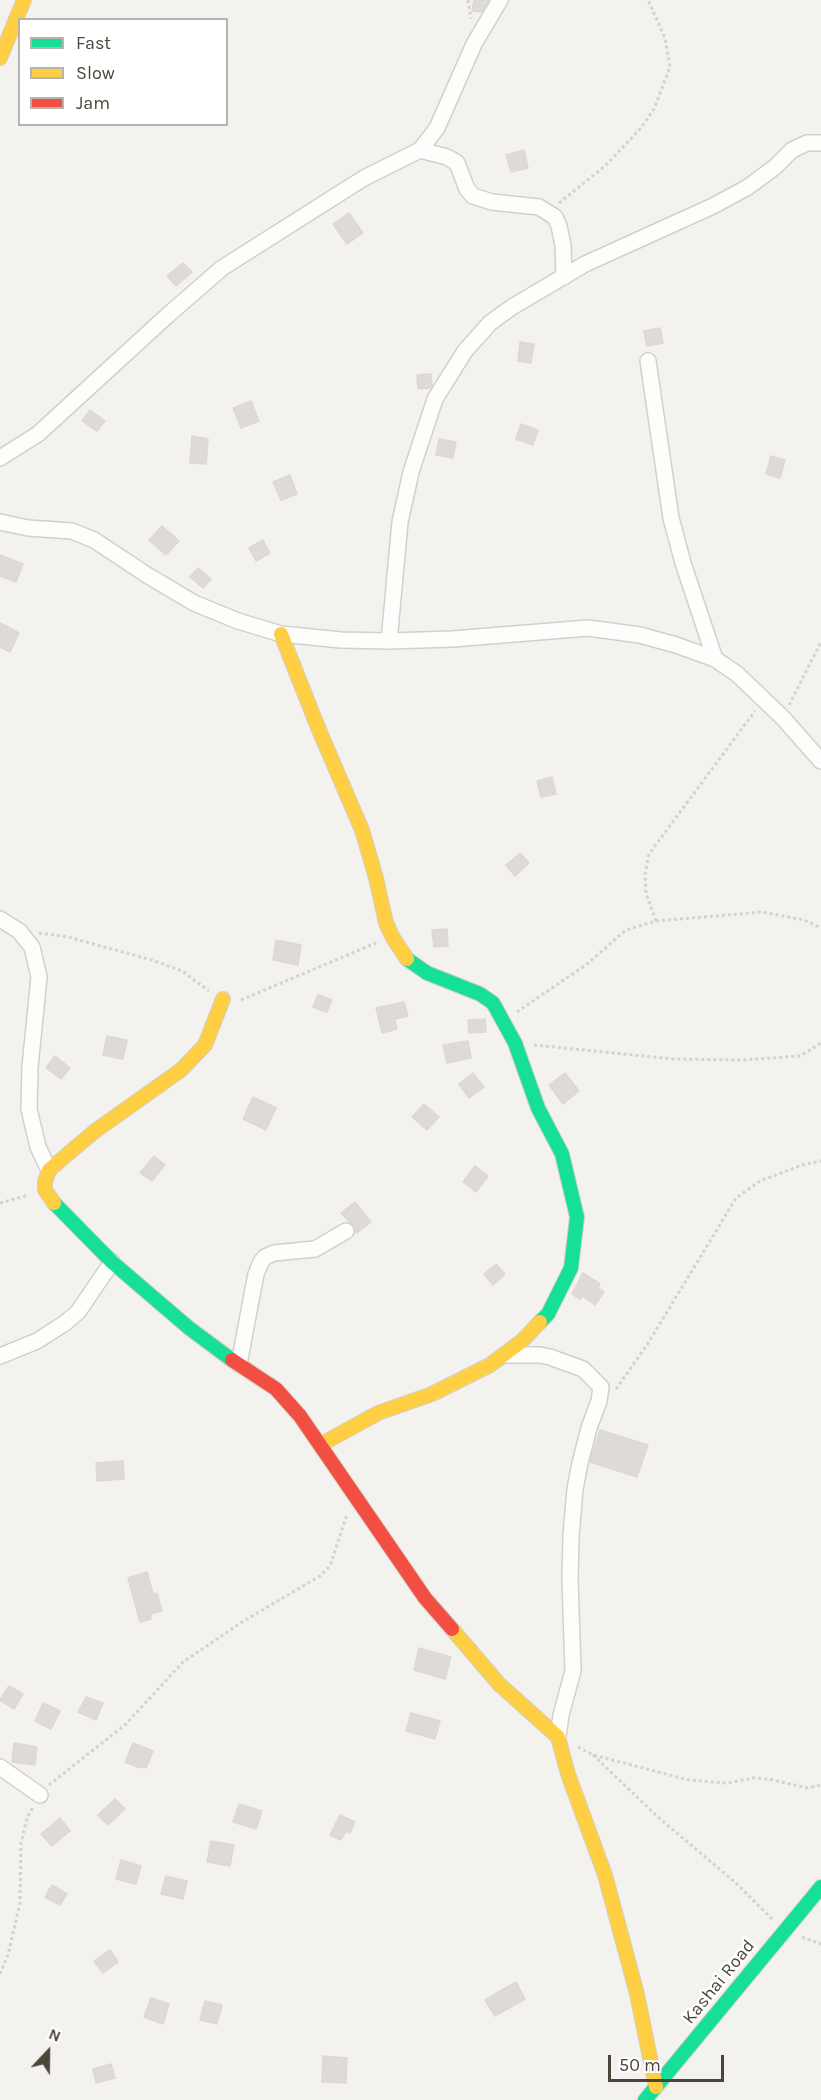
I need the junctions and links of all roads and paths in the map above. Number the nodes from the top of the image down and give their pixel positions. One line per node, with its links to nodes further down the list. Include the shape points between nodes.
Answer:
1 (24, 0): 4 (street)
2 (500, 0): 6 (street, via 474,44 437,128)
3 (648, 0): 7 (path, via 665,38 670,67 654,109 605,166)
4 (0, 58)
5 (821, 142): 8 (street, via 792,150 748,187 714,206)
6 (420, 150): 7 (street, via 457,163 473,196); 10 (street, via 364,177 222,268 38,434)
7 (548, 211): 8 (street, via 559,226)
8 (564, 277): 13 (street, via 490,323 465,351 435,399 411,472 400,522)
9 (648, 362): 15 (street, via 671,518)
10 (0, 458)
11 (0, 522): 12 (street, via 72,531 94,540 194,603)
12 (281, 634): 13 (street); 23 (street, via 362,830)
13 (389, 641): 15 (street, via 588,628 640,635)
14 (821, 642): 17 (path)
15 (715, 659): 16 (street)
16 (764, 699): 17 (street); 20 (path, via 649,854 646,893)
17 (783, 718): 18 (street)
18 (821, 761)
19 (0, 919): 22 (street)
20 (656, 921): 21 (path, via 762,912 804,920); 25 (path, via 626,930 587,964)
21 (821, 928)
22 (19, 930): 24 (path, via 68,937 182,970); 29 (street, via 32,947 39,977 29,1109 38,1147)
23 (393, 938): 24 (path, via 244,999); 25 (street, via 406,958 427,974 480,994 493,1003)
24 (223, 999): 29 (street, via 205,1045 181,1070 95,1131)
25 (503, 1021): 26 (street)
26 (515, 1043): 27 (path, via 673,1059 742,1060 800,1056); 34 (street, via 538,1108 562,1154 577,1217 571,1268 548,1314)
27 (821, 1043)
28 (821, 1161): 37 (path, via 760,1181 736,1198 647,1345 612,1395)
29 (49, 1170): 30 (street)
30 (45, 1190): 31 (path); 33 (street)
31 (0, 1203)
32 (346, 1231): 36 (street, via 315,1249 274,1253 261,1262)
33 (112, 1262): 35 (street, via 78,1312 65,1323 37,1341); 36 (street, via 189,1328)
34 (504, 1355): 37 (street, via 540,1355 583,1370 601,1387); 38 (street, via 432,1394 378,1413)
35 (0, 1356)
36 (239, 1364): 38 (street, via 276,1389)
37 (596, 1409): 40 (street, via 575,1489 570,1579 573,1671)
38 (320, 1445): 39 (street)
39 (352, 1495): 40 (street, via 432,1606 499,1684); 44 (path, via 337,1550 320,1576 183,1662 126,1724)
40 (558, 1737): 41 (path); 48 (street, via 605,1875 637,1994)
41 (593, 1755): 43 (path, via 700,1781 727,1784 754,1778 807,1788); 46 (path)
42 (0, 1767): 44 (street)
43 (821, 1785)
44 (40, 1795): 47 (path, via 27,1818 21,1843 20,1903)
45 (821, 1887): 46 (street, Kashai Road)
46 (784, 1930): 48 (street, Kashai Road)
47 (0, 1974)
48 (656, 2087): 49 (street, Kashai Road)
49 (645, 2100)

